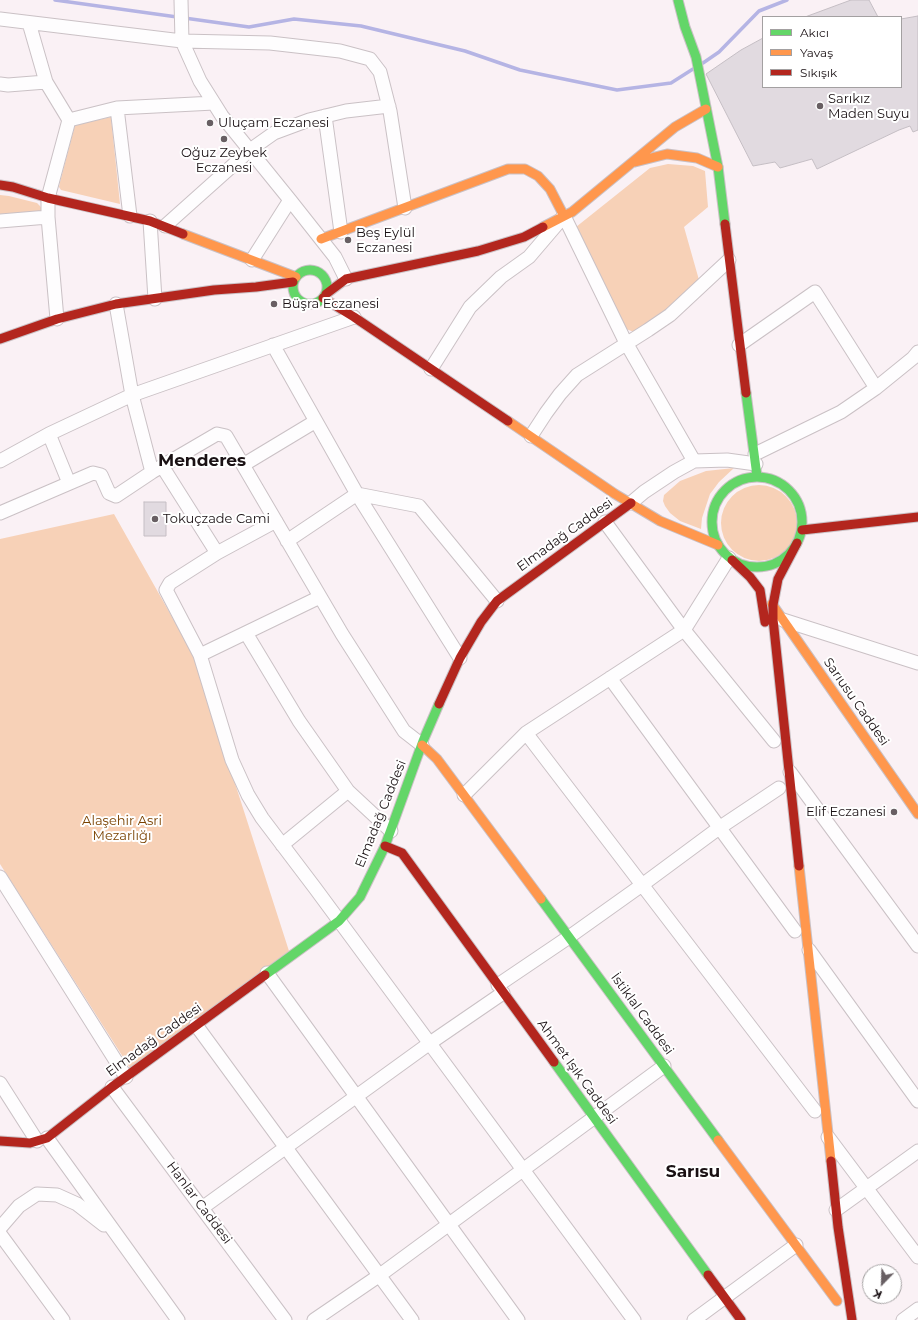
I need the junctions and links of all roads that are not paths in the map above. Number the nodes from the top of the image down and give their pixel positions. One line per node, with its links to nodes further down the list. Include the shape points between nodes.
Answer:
1 (181, 0): 7 (street)
2 (678, 0): 6 (street)
3 (672, 11): 6 (street)
4 (0, 19): 5 (street)
5 (29, 22): 7 (street); 8 (street)
6 (685, 27): 13 (street, via 696,57)
7 (182, 37): 10 (street, via 200,80); 11 (street, via 340,51 370,59 380,72)
8 (46, 82): 9 (street); 15 (street)
9 (0, 84)
10 (214, 103): 12 (street); 16 (street)
11 (389, 106): 14 (street); 22 (street)
12 (117, 108): 15 (street); 23 (street)
13 (706, 109): 17 (street, via 675,127); 18 (street)
14 (325, 116): 16 (street, via 274,134); 29 (street)
15 (69, 120): 20 (street)
16 (250, 150): 21 (street); 28 (street)
17 (634, 162): 18 (street, via 667,154 697,158); 24 (street)
18 (718, 167): 32 (street)
19 (0, 185): 20 (street)
20 (48, 198): 23 (street); 25 (street)
21 (290, 200): 30 (street); 31 (street)
22 (405, 208): 24 (street, via 508,169 525,169 538,176 550,189); 29 (street)
23 (130, 216): 27 (street)
24 (564, 216): 35 (street, via 524,237 478,251); 44 (street); 48 (street, via 529,257 502,277 470,307)
25 (48, 218): 26 (street); 42 (street)
26 (0, 221)
27 (150, 221): 28 (street); 38 (street)
28 (165, 226): 31 (street)
29 (341, 232): 30 (street)
30 (321, 239): 35 (street)
31 (252, 260): 34 (street)
32 (729, 260): 44 (street, via 670,314); 46 (street)
33 (317, 271): 34 (street, via 300,272); 35 (street); 37 (street, via 327,283)
34 (295, 279): 36 (street); 39 (street, via 293,288)
35 (346, 279): 37 (street)
36 (256, 287): 38 (street); 39 (street)
37 (324, 296): 39 (street, via 319,302 308,304); 41 (street)
38 (155, 299): 40 (street)
39 (298, 299)
40 (116, 304): 42 (street); 50 (street)
41 (354, 317): 45 (street); 48 (street)
42 (57, 319): 43 (street)
43 (0, 339)
44 (626, 343): 53 (street, via 577,375 560,394); 55 (street)
45 (273, 345): 50 (street); 51 (street)
46 (739, 345): 49 (street, via 815,292); 57 (street)
47 (916, 358): 49 (street)
48 (431, 369): 53 (street)
49 (876, 388): 57 (street)
50 (132, 395): 52 (street); 58 (street)
51 (316, 420): 56 (street); 60 (street)
52 (49, 434): 54 (street); 59 (street)
53 (531, 436): 61 (street)
54 (0, 461)
55 (694, 462): 57 (street, via 727,460); 61 (street, via 668,476)
56 (243, 465): 58 (street, via 226,436 217,434); 64 (street)
57 (756, 465): 66 (street, via 786,488 796,500 802,514); 69 (street, via 744,478 731,484 721,493 714,505 712,532)
58 (157, 469): 59 (street, via 116,496 109,493 101,475 93,473); 70 (street)
59 (68, 483): 62 (street)
60 (357, 494): 67 (street); 74 (street, via 420,506); 81 (street)
61 (631, 503): 65 (street, Elmadağ Caddesi); 69 (street, via 660,521)
62 (0, 513)
63 (918, 516): 66 (street)
64 (276, 521): 67 (street); 70 (street)
65 (604, 522): 74 (street, Elmadağ Caddesi); 77 (street)
66 (802, 530): 68 (street)
67 (287, 541): 73 (street)
68 (797, 542): 71 (street, via 788,555 769,565 746,566); 75 (street, via 778,579)
69 (718, 545): 71 (street)
70 (217, 553): 80 (street, via 170,583 166,590)
71 (731, 559): 72 (street, Sarıusu Caddesi); 77 (street)
72 (760, 590): 75 (street, Sarıusu Caddesi); 79 (street)
73 (320, 597): 78 (street); 87 (street, via 404,731)
74 (497, 601): 81 (street, Elmadağ Caddesi)
75 (772, 605): 76 (street, Sarıusu Caddesi); 88 (street)
76 (783, 620): 82 (street); 92 (street, Sarıusu Caddesi)
77 (684, 630): 83 (street); 86 (street)
78 (246, 633): 80 (street); 90 (street, via 299,721)
79 (767, 650)
80 (200, 655): 95 (street, via 232,760 248,795)
81 (460, 658): 87 (street, Elmadağ Caddesi)
82 (918, 663)
83 (610, 678): 85 (street); 93 (street)
84 (773, 726): 86 (street)
85 (526, 733): 91 (street); 98 (street)
86 (774, 744)
87 (422, 745): 91 (street, İstiklal Caddesi, via 438,759); 94 (street, Elmadağ Caddesi)
88 (789, 770): 103 (street); 104 (street)
89 (779, 789): 93 (street)
90 (348, 791): 94 (street); 95 (street)
91 (464, 795): 102 (street, İstiklal Caddesi)
92 (918, 814)
93 (719, 828): 98 (street); 101 (street)
94 (391, 831): 96 (street, Elmadağ Caddesi)
95 (282, 845): 100 (street)
96 (385, 846): 100 (street, Elmadağ Caddesi, via 360,897); 106 (street, Ahmet Işık Caddesi, via 402,853)
97 (0, 877): 110 (street)
98 (642, 886): 102 (street); 116 (street)
99 (793, 915): 101 (street)
100 (338, 921): 105 (street, Elmadağ Caddesi); 108 (street)
101 (795, 936)
102 (569, 937): 106 (street); 109 (street, İstiklal Caddesi)
103 (918, 946)
104 (808, 950): 115 (street); 118 (street)
105 (267, 973): 107 (street, Elmadağ Caddesi); 113 (street)
106 (500, 989): 108 (street); 117 (street, Ahmet Işık Caddesi)
107 (196, 1025): 110 (street, Elmadağ Caddesi); 121 (street)
108 (430, 1043): 113 (street); 123 (street)
109 (664, 1066): 117 (street); 131 (street, İstiklal Caddesi)
110 (126, 1077): 112 (street, Elmadağ Caddesi)
111 (0, 1084): 119 (street)
112 (112, 1087): 119 (street, Elmadağ Caddesi); 125 (street, Hanlar Caddesi)
113 (356, 1096): 121 (street); 127 (street)
114 (814, 1097): 116 (street)
115 (918, 1101)
116 (816, 1115)
117 (594, 1118): 123 (street); 135 (street, Ahmet Işık Caddesi)
118 (828, 1136): 124 (street); 126 (street)
119 (42, 1139): 120 (street, via 30,1143); 129 (street)
120 (0, 1141)
121 (286, 1147): 125 (street); 133 (street)
122 (918, 1151): 124 (street)
123 (523, 1170): 127 (street); 143 (street)
124 (867, 1188): 126 (street); 132 (street)
125 (202, 1208): 139 (street, Hanlar Caddesi)
126 (836, 1210): 146 (street)
127 (449, 1225): 133 (street); 142 (street)
128 (0, 1228): 129 (street, via 19,1206 36,1194 57,1195 77,1204)
129 (115, 1233): 138 (street)
130 (0, 1234): 137 (street)
131 (796, 1245): 134 (street, İstiklal Caddesi, via 838,1304); 135 (street)
132 (918, 1257)
133 (380, 1275): 140 (street); 141 (street)
134 (836, 1286)
135 (725, 1297): 144 (street); 145 (street, Ahmet Işık Caddesi)
136 (918, 1309): 147 (street)
137 (63, 1320)
138 (178, 1320)
139 (285, 1320)
140 (314, 1320)
141 (412, 1320)
142 (518, 1320)
143 (634, 1320)
144 (694, 1320)
145 (742, 1320)
146 (852, 1320)
147 (903, 1320)

